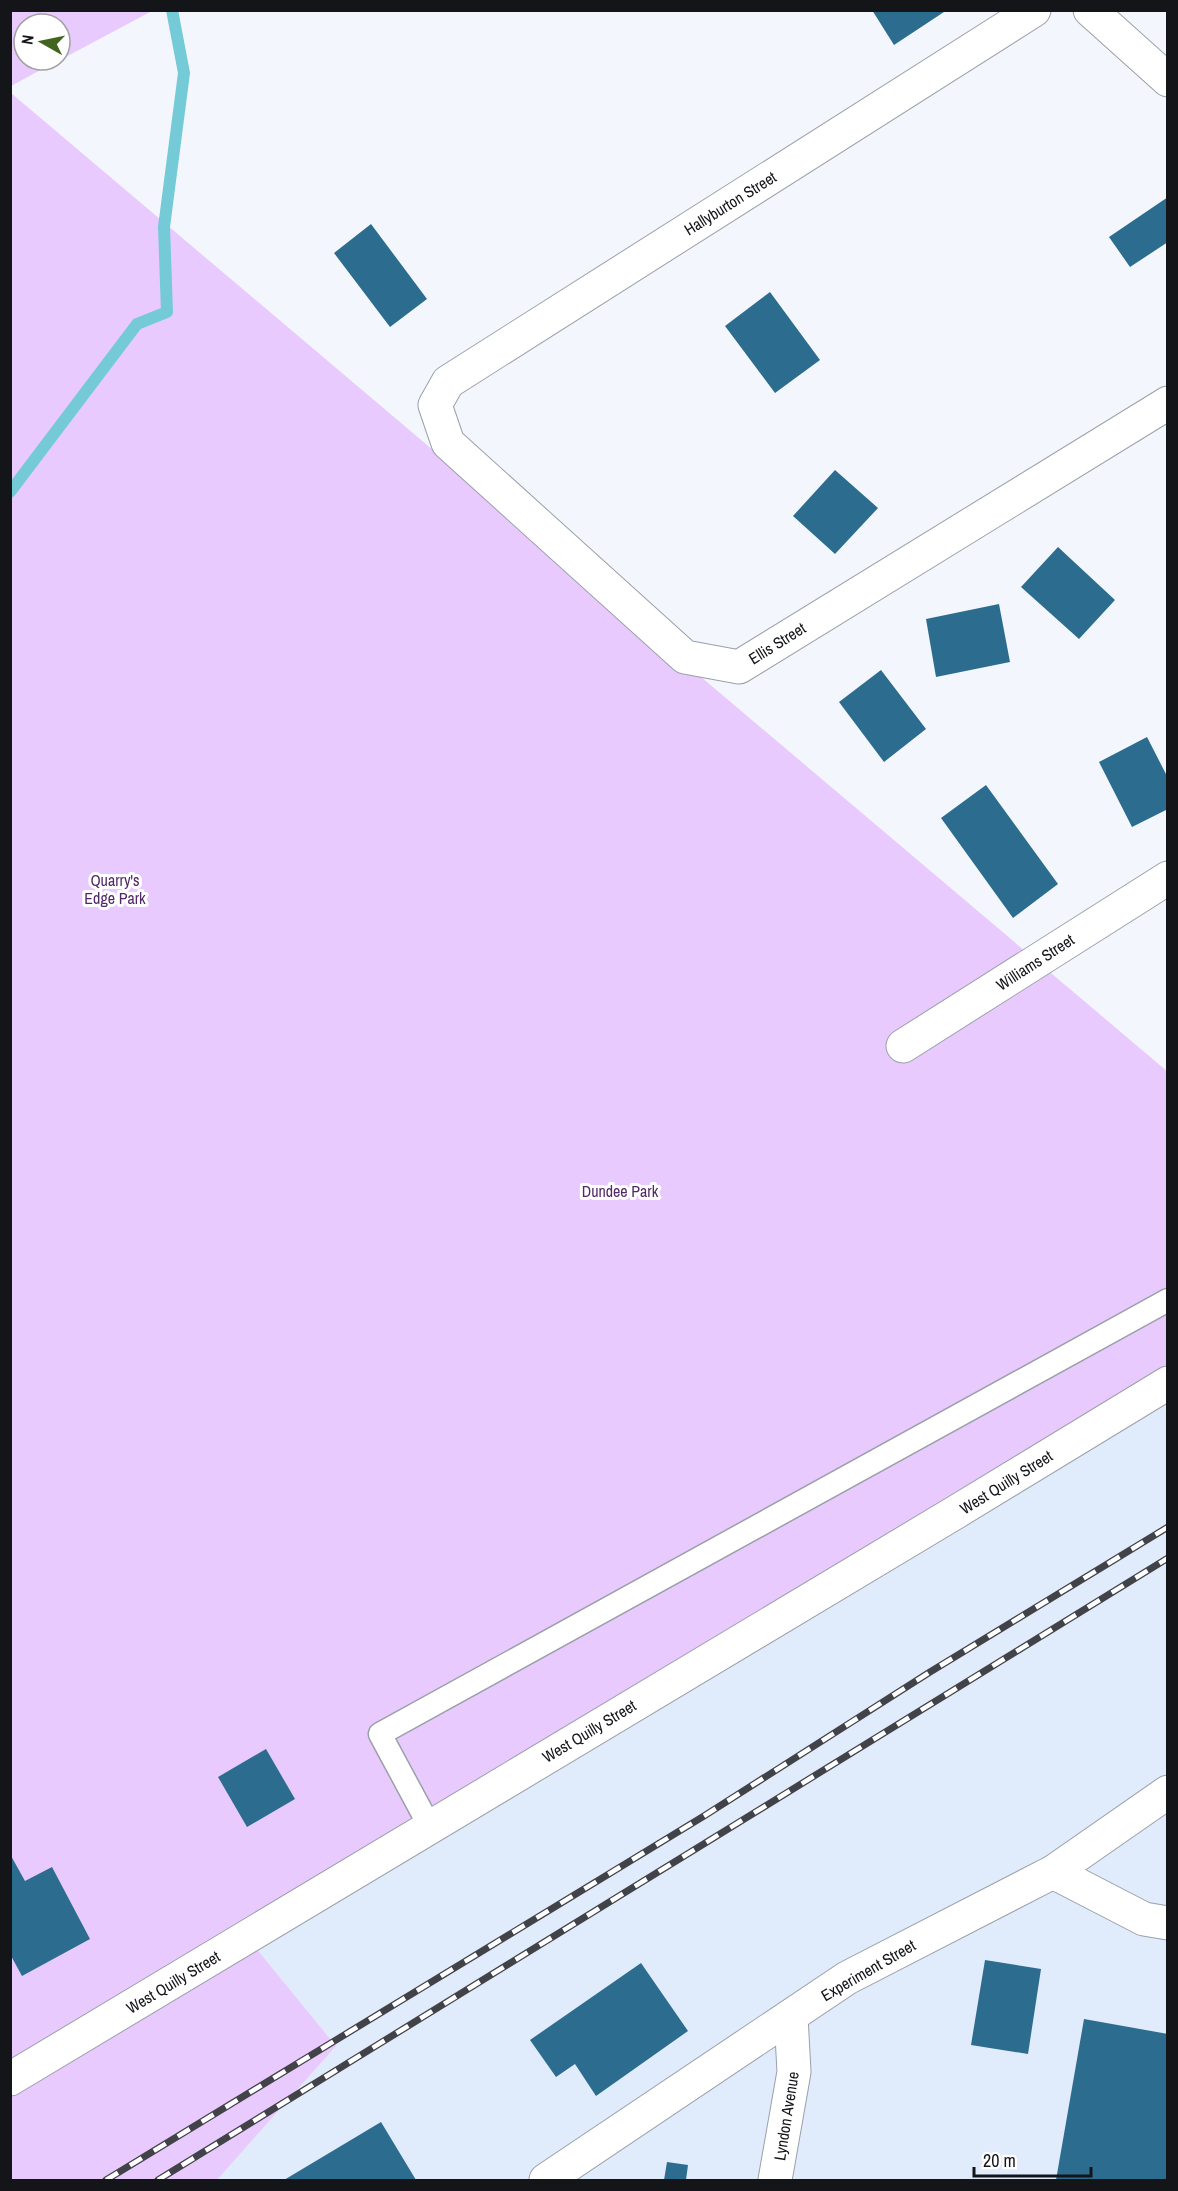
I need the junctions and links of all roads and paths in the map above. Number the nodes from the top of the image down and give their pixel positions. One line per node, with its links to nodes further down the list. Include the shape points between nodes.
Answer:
1 (1034, 10): 5 (street, Hallyburton Street, via 448,382)
2 (1090, 10): 3 (street)
3 (1167, 80)
4 (1167, 402): 5 (street, Ellis Street, via 739,667 685,657 448,443)
5 (435, 405)
6 (1167, 878): 7 (street, Williams Street)
7 (903, 1046)
8 (1167, 1299): 11 (lane, via 380,1734)
9 (1167, 1383): 11 (street, West Quilly Street)
10 (1167, 1792): 12 (street, Experiment Street)
11 (430, 1827): 15 (street, West Quilly Street)
12 (1053, 1872): 13 (street, via 1144,1919); 14 (street, Experiment Street, via 847,1978)
13 (1167, 1923)
14 (791, 2016): 16 (street, Experiment Street); 17 (street, Lyndon Avenue, via 794,2072)
15 (10, 2079)
16 (546, 2181)
17 (775, 2181)

